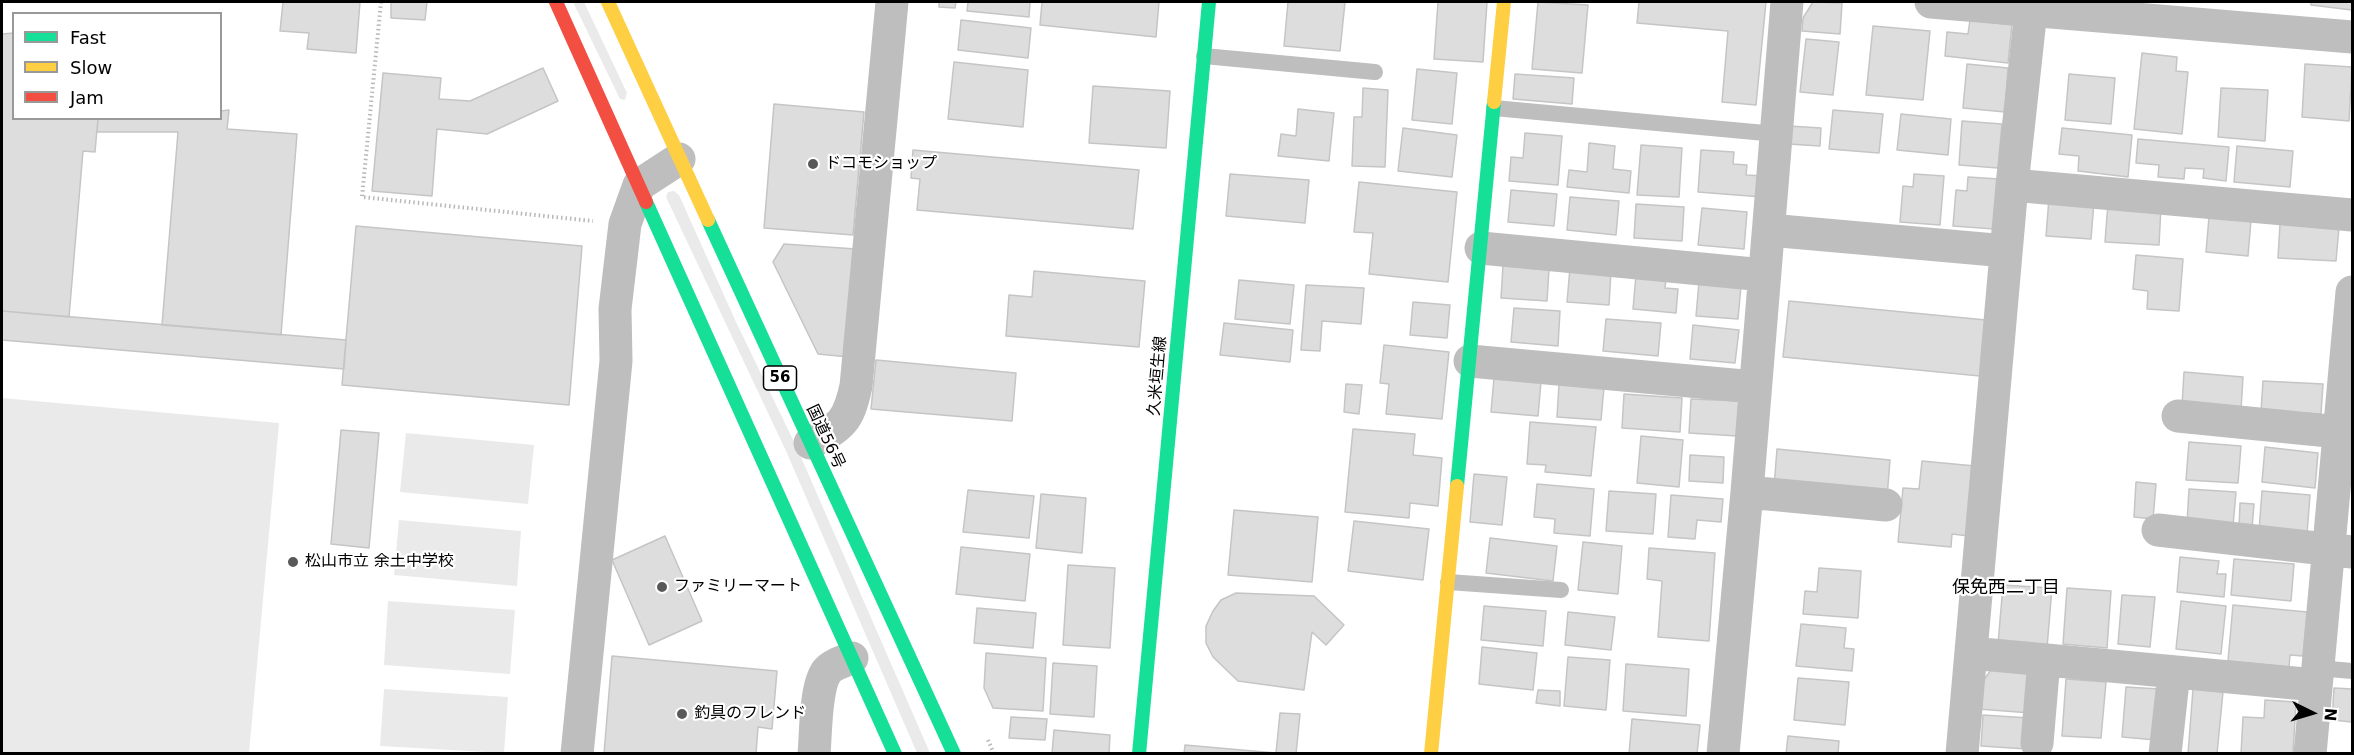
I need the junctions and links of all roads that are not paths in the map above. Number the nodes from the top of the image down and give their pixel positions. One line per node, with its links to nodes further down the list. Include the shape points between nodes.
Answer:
1 (556, 2): 17 (main road)
2 (608, 2): 16 (main road, 国道56号 / 56)
3 (891, 2): 30 (street, via 856,386 851,409 838,429)
4 (1209, 2): 12 (main road, 久米垣生線)
5 (1504, 2): 14 (main road)
6 (1787, 2): 15 (street)
7 (1931, 2): 8 (street)
8 (1999, 4): 9 (street)
9 (2031, 10): 10 (street); 18 (street)
10 (2193, 13): 11 (street)
11 (2352, 37)
12 (1204, 56): 13 (lane); 48 (main road, 久米垣生線)
13 (1375, 72)
14 (1494, 108): 15 (lane); 21 (main road)
15 (1776, 134): 20 (street)
16 (679, 159): 17 (street); 30 (main road, 国道56号 / 56)
17 (639, 185): 38 (main road); 44 (street, via 625,224 615,309 616,362)
18 (2012, 185): 19 (street); 22 (street)
19 (2352, 215)
20 (1768, 230): 22 (street); 23 (street)
21 (1480, 248): 23 (street); 26 (main road)
22 (2006, 251): 37 (street)
23 (1764, 275): 27 (street)
24 (2352, 291): 25 (street)
25 (2351, 329): 29 (street)
26 (1470, 361): 27 (street); 35 (main road)
27 (1755, 387): 31 (street)
28 (2178, 416): 29 (street)
29 (2344, 438): 34 (street)
30 (810, 443): 47 (main road, 国道56号 / 56)
31 (1747, 492): 32 (street); 50 (street)
32 (1886, 505)
33 (2158, 530): 34 (street)
34 (2341, 550): 42 (street)
35 (1448, 582): 36 (lane); 49 (main road)
36 (1562, 590)
37 (1971, 653): 39 (street); 51 (street)
38 (852, 658): 45 (street, via 829,668 824,677); 46 (main road)
39 (2044, 660): 41 (street); 43 (street)
40 (2352, 671): 42 (lane)
41 (2174, 672): 42 (street); 52 (street)
42 (2317, 676): 53 (street)
43 (2037, 743)
44 (578, 753)
45 (814, 753)
46 (895, 753)
47 (954, 753)
48 (1139, 753)
49 (1431, 753)
50 (1723, 753)
51 (1962, 753)
52 (2165, 753)
53 (2310, 753)

